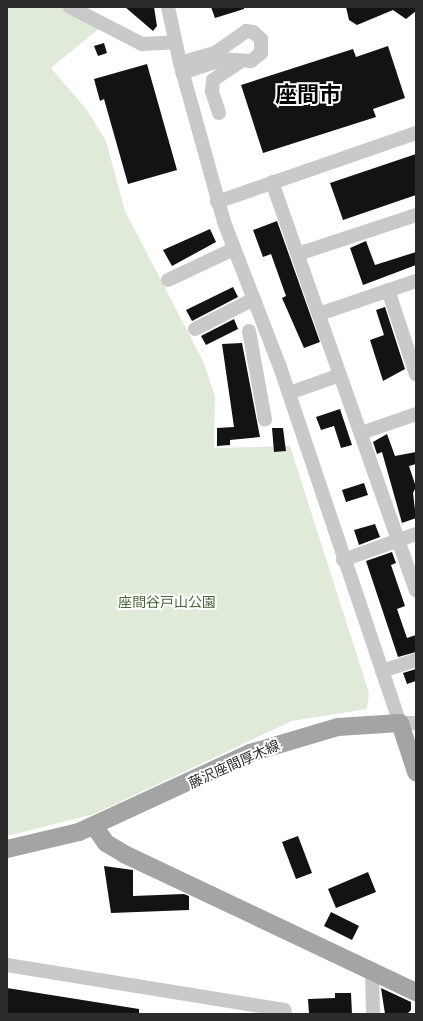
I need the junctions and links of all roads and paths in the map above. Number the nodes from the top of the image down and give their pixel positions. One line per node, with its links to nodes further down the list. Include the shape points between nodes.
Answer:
1 (70, 7): 3 (street, via 142,44)
2 (168, 7): 3 (street)
3 (175, 42): 6 (street)
4 (227, 44): 5 (street, via 228,57); 5 (street, via 246,31 253,32 262,39 258,57); 6 (street, via 215,53)
5 (238, 63): 6 (street, via 224,59); 7 (street, via 213,80 212,92)
6 (181, 68): 10 (street)
7 (219, 113)
8 (416, 133): 9 (street)
9 (272, 182): 10 (street); 13 (street)
10 (217, 202): 12 (street)
11 (416, 215): 13 (street)
12 (234, 249): 14 (street); 17 (street)
13 (298, 254): 18 (street)
14 (168, 280)
15 (416, 281): 16 (street)
16 (388, 290): 18 (street); 21 (street)
17 (254, 299): 19 (street); 22 (street)
18 (319, 314): 25 (street)
19 (195, 328)
20 (249, 331): 24 (street)
21 (412, 348): 23 (street)
22 (280, 367): 24 (street); 26 (street)
23 (416, 374)
24 (258, 375): 28 (street)
25 (340, 375): 26 (street); 29 (street)
26 (289, 393): 32 (street)
27 (416, 414): 29 (street)
28 (266, 420)
29 (361, 433): 31 (street)
30 (416, 534): 31 (street)
31 (398, 540): 32 (street); 33 (street)
32 (343, 560): 35 (street)
33 (416, 590)
34 (416, 660): 35 (street)
35 (382, 671): 36 (street)
36 (408, 723): 37 (main road); 38 (main road, 藤沢座間厚木線, via 338,727 270,745)
37 (416, 772)
38 (94, 826): 39 (main road, 藤沢座間厚木線); 41 (main road, via 106,843 124,854)
39 (7, 848)
40 (7, 965): 43 (street, via 284,1010)
41 (372, 969): 42 (main road); 44 (street)
42 (416, 992)
43 (284, 1014)
44 (374, 1014)

